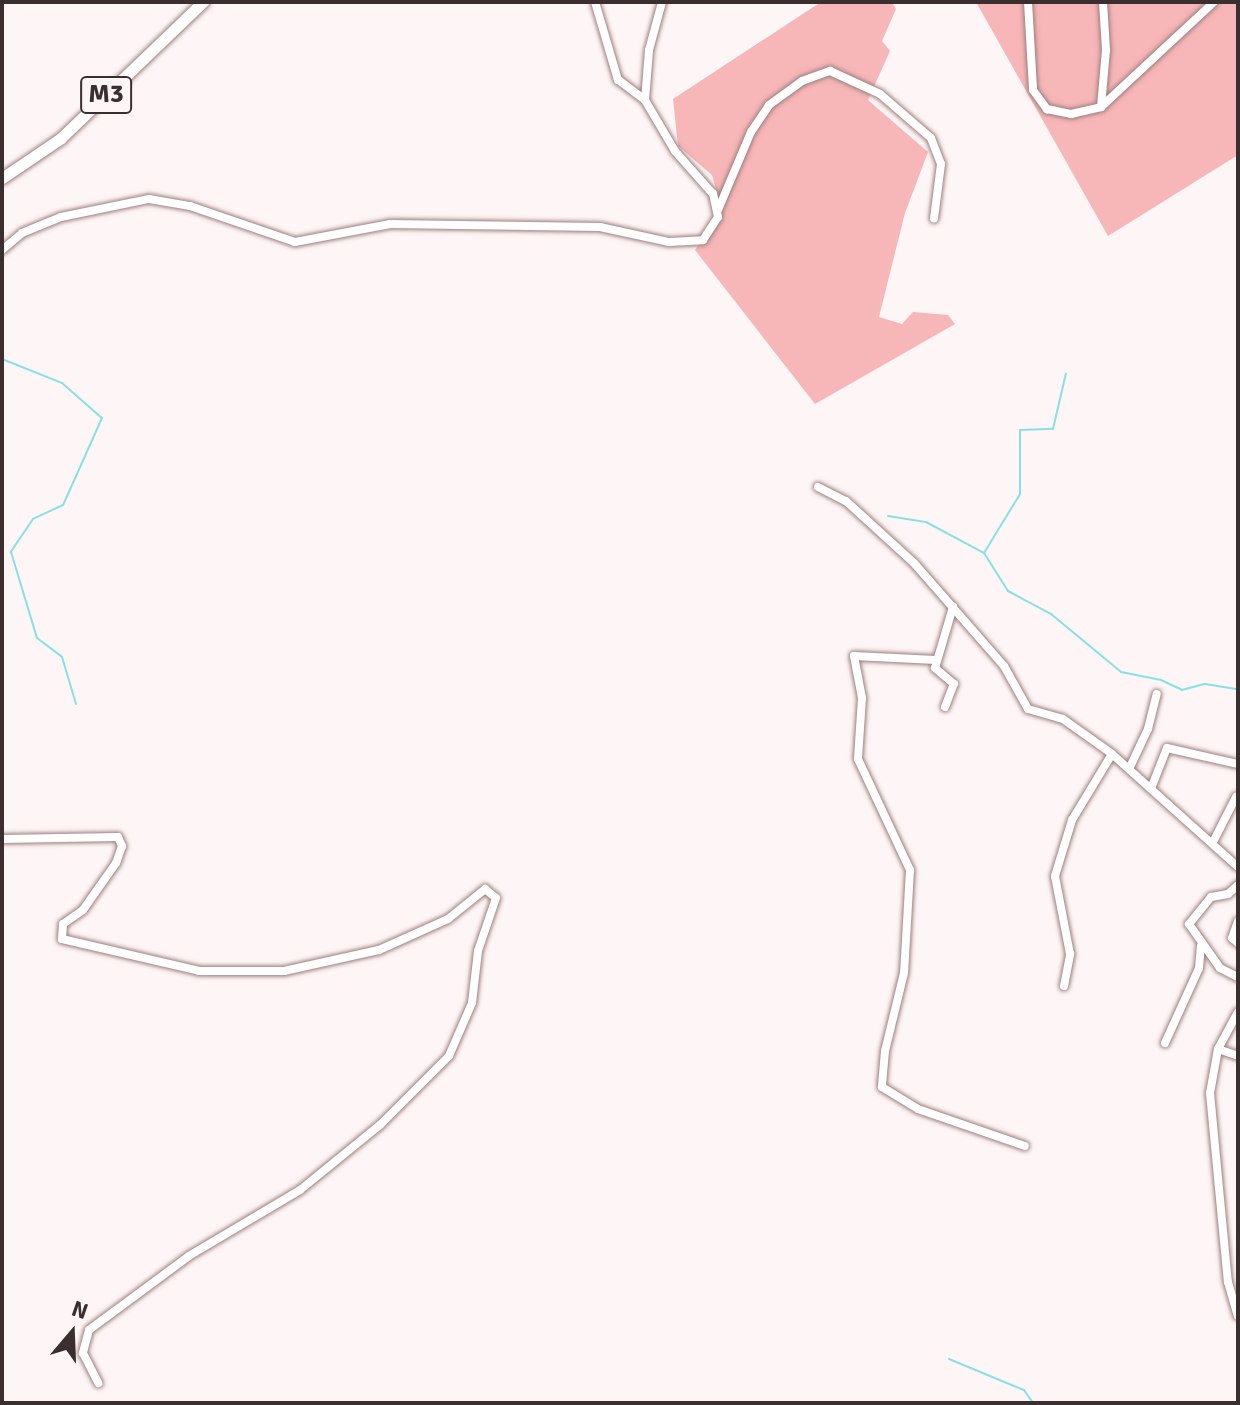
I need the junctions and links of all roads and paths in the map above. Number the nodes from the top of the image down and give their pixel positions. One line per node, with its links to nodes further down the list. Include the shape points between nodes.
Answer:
1 (203, 2): 9 (highway, M3, via 61,138)
2 (595, 2): 7 (street, via 618,80)
3 (662, 2): 7 (street, via 649,50)
4 (1028, 2): 8 (street, via 1032,85 1038,101 1062,113)
5 (1103, 2): 8 (street)
6 (1214, 2): 8 (street)
7 (645, 100): 10 (street, via 675,151 706,181)
8 (1101, 107)
9 (2, 178)
10 (718, 210): 11 (street, via 751,132 769,105 802,81 830,71 880,94 931,138 941,164); 12 (street, via 709,233 687,244 600,227 405,224 304,243 265,235 176,202 137,200 61,217 22,233)
11 (934, 219)
12 (2, 250)
13 (818, 487): 14 (street, via 858,511)
14 (953, 607): 15 (street); 18 (street, via 1004,666 1028,709 1063,719)
15 (936, 660): 17 (street, via 935,668 954,684); 36 (street, via 854,656 862,698 858,759 910,870 904,973 882,1087 918,1109)
16 (1157, 694): 20 (street)
17 (945, 707)
18 (1112, 754): 20 (street); 31 (street, via 1072,820 1055,876 1070,954)
19 (1238, 764): 21 (street, via 1167,748)
20 (1130, 767): 21 (street)
21 (1152, 786): 24 (street)
22 (1236, 797): 24 (street)
23 (2, 839): 38 (street, via 118,837 122,846 116,863 83,910 63,924 62,939 210,972 284,971 379,950 448,919 485,889 496,898 478,951 472,1003 449,1056 380,1125 300,1190 189,1256 89,1330 83,1353)
24 (1213, 842): 25 (street)
25 (1238, 867)
26 (1238, 885): 29 (street, via 1195,911 1190,932)
27 (1238, 921): 28 (street, via 1232,938)
28 (1238, 943)
29 (1201, 946): 30 (street, via 1220,968); 33 (street, via 1199,968)
30 (1238, 977)
31 (1064, 986)
32 (1238, 1012): 34 (street)
33 (1165, 1043)
34 (1218, 1049): 35 (street); 37 (street, via 1211,1081 1212,1141 1228,1282)
35 (1238, 1056)
36 (1025, 1146)
37 (1238, 1316)
38 (98, 1383)

